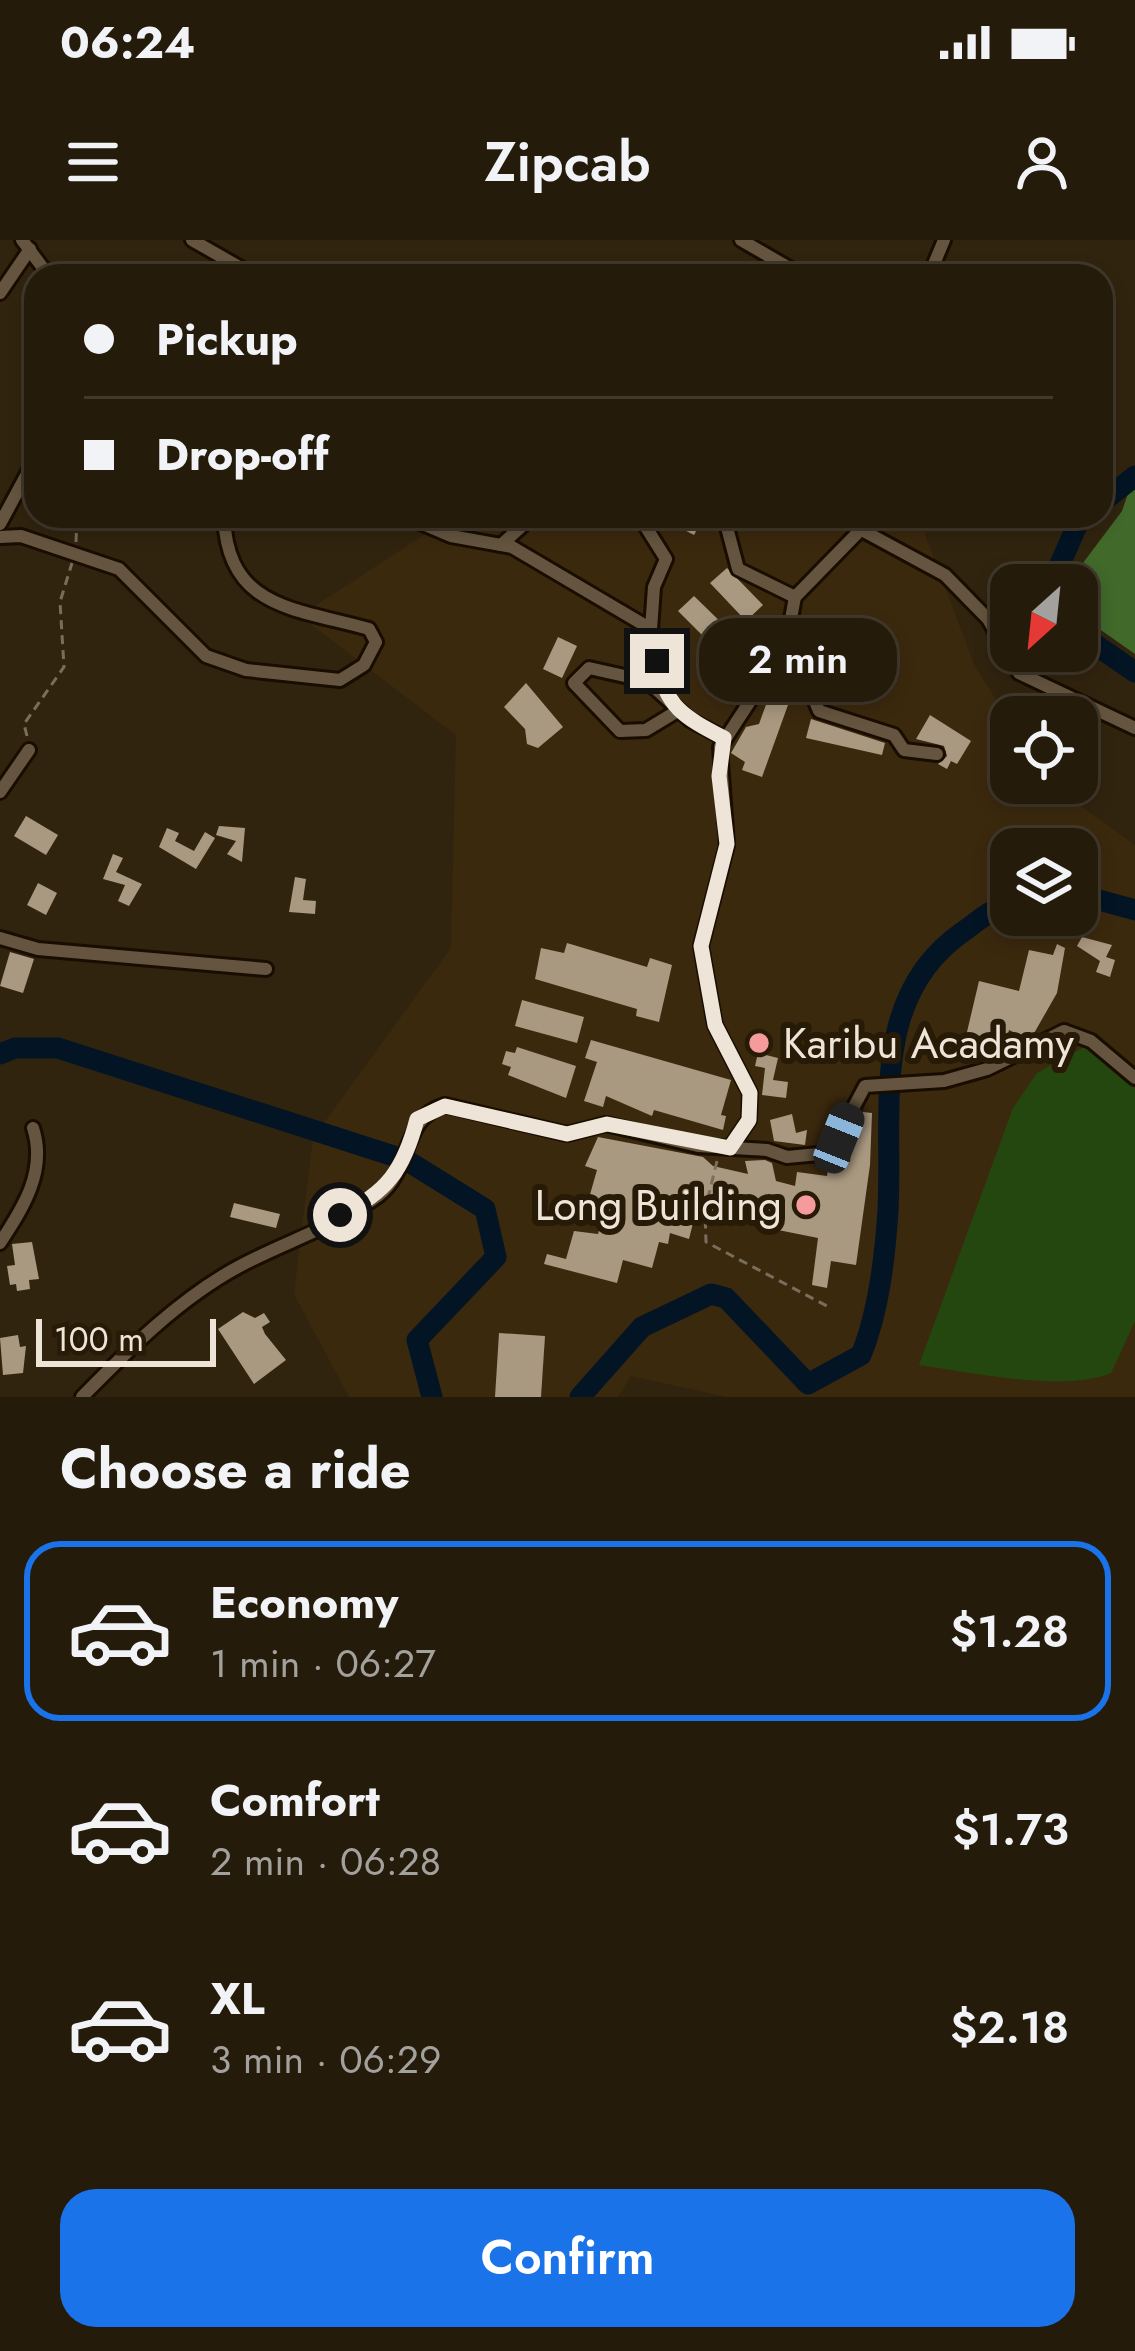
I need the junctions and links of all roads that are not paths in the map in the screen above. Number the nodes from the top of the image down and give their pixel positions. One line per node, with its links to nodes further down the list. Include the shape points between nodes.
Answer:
1 (192, 240): 4 (street)
2 (741, 240): 5 (street)
3 (26, 245): 6 (street)
4 (235, 264)
5 (782, 264)
6 (0, 293)
7 (24, 479): 8 (street)
8 (0, 524)
9 (224, 528): 15 (street, via 237,578 271,601 369,629 376,642 364,665 340,680 246,670 206,656 118,569 21,536)
10 (432, 528): 16 (street)
11 (520, 528): 16 (street)
12 (647, 528): 18 (street, via 666,559)
13 (727, 528): 17 (street, via 738,569)
14 (860, 529): 17 (street); 22 (street, via 945,575 988,619 1019,674)
15 (0, 538)
16 (501, 545): 18 (street)
17 (795, 597): 19 (street)
18 (651, 629): 20 (street)
19 (786, 646): 23 (street); 25 (street, via 819,711 894,736 904,750)
20 (662, 693): 21 (street); 21 (street, via 631,675 589,668 574,683 620,731 646,730)
21 (680, 710): 23 (street)
22 (1135, 728)
23 (724, 738): 31 (street, via 719,776 727,844 701,946 715,1025 750,1093 749,1120)
24 (29, 749): 26 (street)
25 (938, 754)
26 (0, 792)
27 (0, 938): 28 (street, via 38,949)
28 (266, 969)
29 (1135, 1078): 31 (street, via 1091,1041 1064,1031 986,1069 859,1091 827,1150 787,1157)
30 (33, 1129): 32 (street, via 38,1166)
31 (725, 1148): 33 (street, via 607,1124 567,1134 445,1106 417,1119 406,1160 378,1196 232,1270 171,1312)
32 (0, 1243)
33 (82, 1397)

